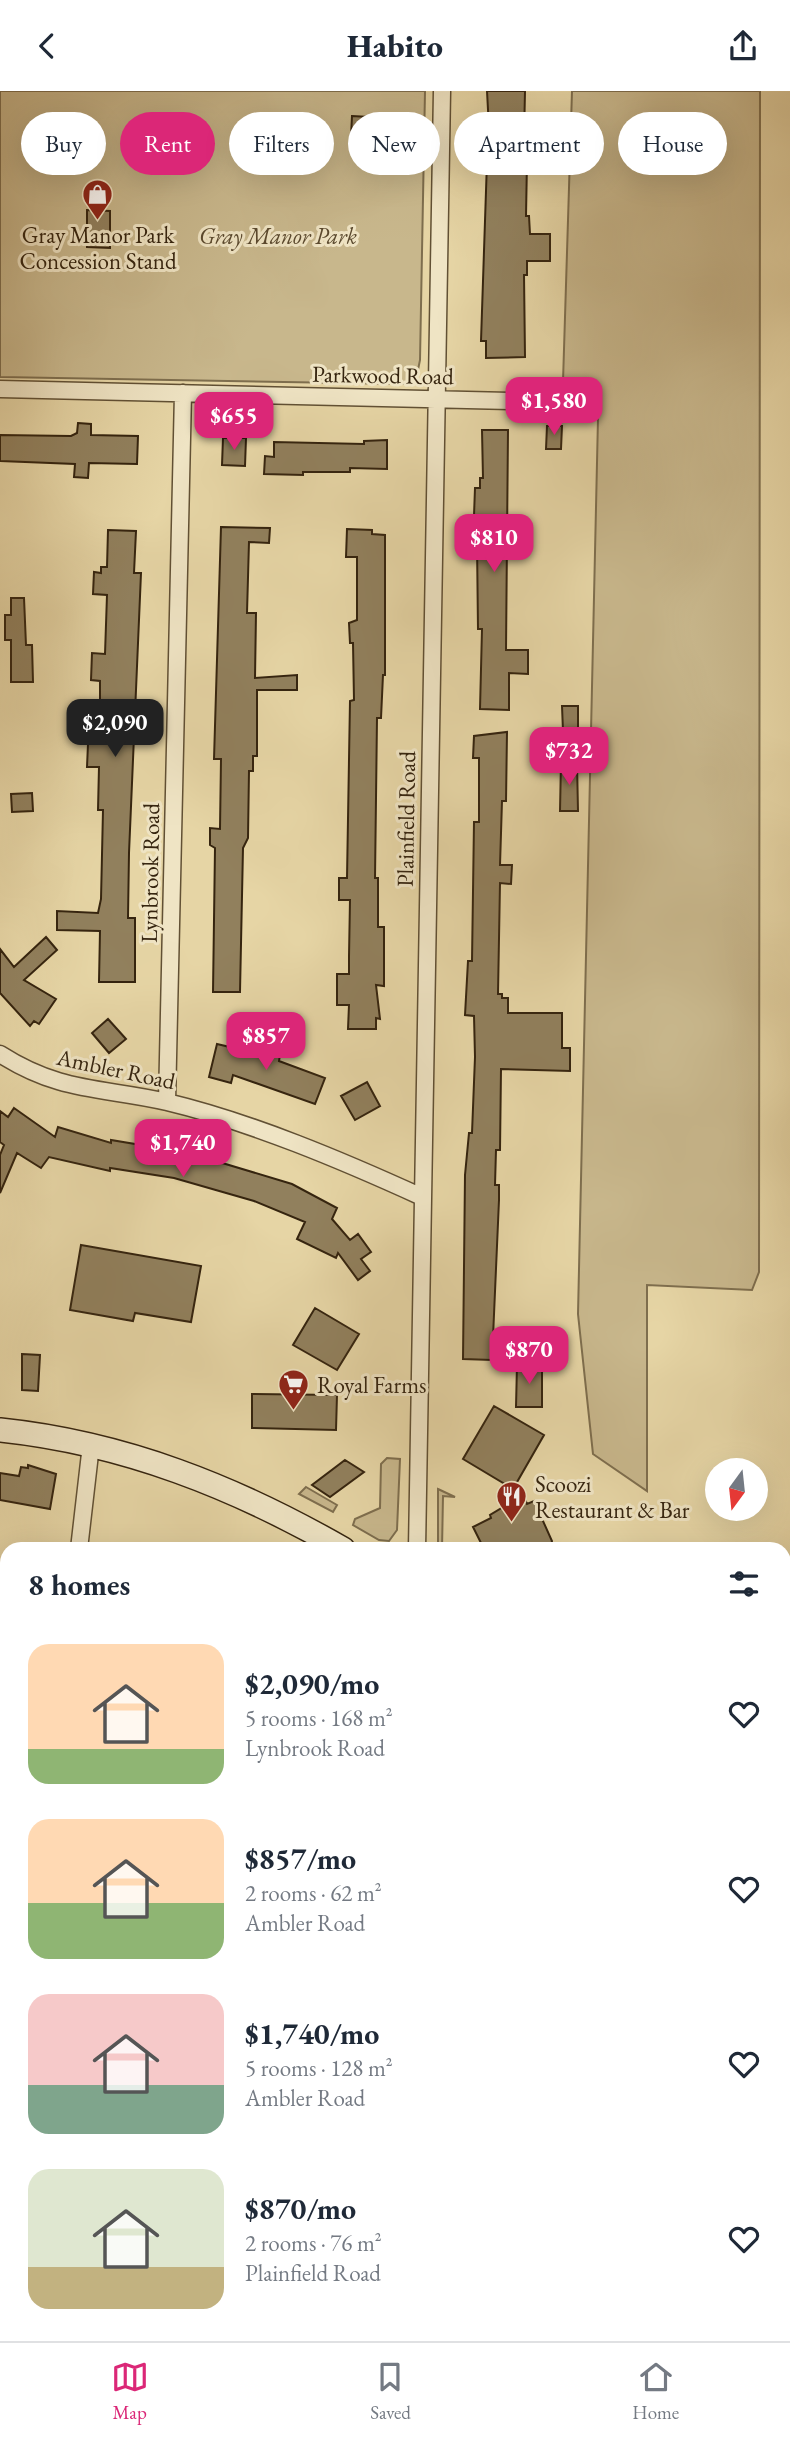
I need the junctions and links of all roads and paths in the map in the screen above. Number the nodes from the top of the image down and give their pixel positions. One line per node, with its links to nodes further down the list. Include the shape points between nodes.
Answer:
1 (442, 91): 4 (street, Plainfield Road)
2 (0, 389): 3 (street, Parkwood Road)
3 (183, 393): 4 (street, Parkwood Road); 7 (street, Lynbrook Road)
4 (437, 399): 5 (street, Parkwood Road); 8 (street, Plainfield Road)
5 (554, 402)
6 (0, 1054): 7 (street, Ambler Road, via 29,1072 73,1087)
7 (167, 1102): 8 (street, Ambler Road, via 322,1155)
8 (422, 1197): 13 (street, Plainfield Road)
9 (0, 1430): 10 (street)
10 (91, 1445): 11 (street); 12 (street, via 195,1476)
11 (80, 1542)
12 (330, 1542)
13 (417, 1542)

